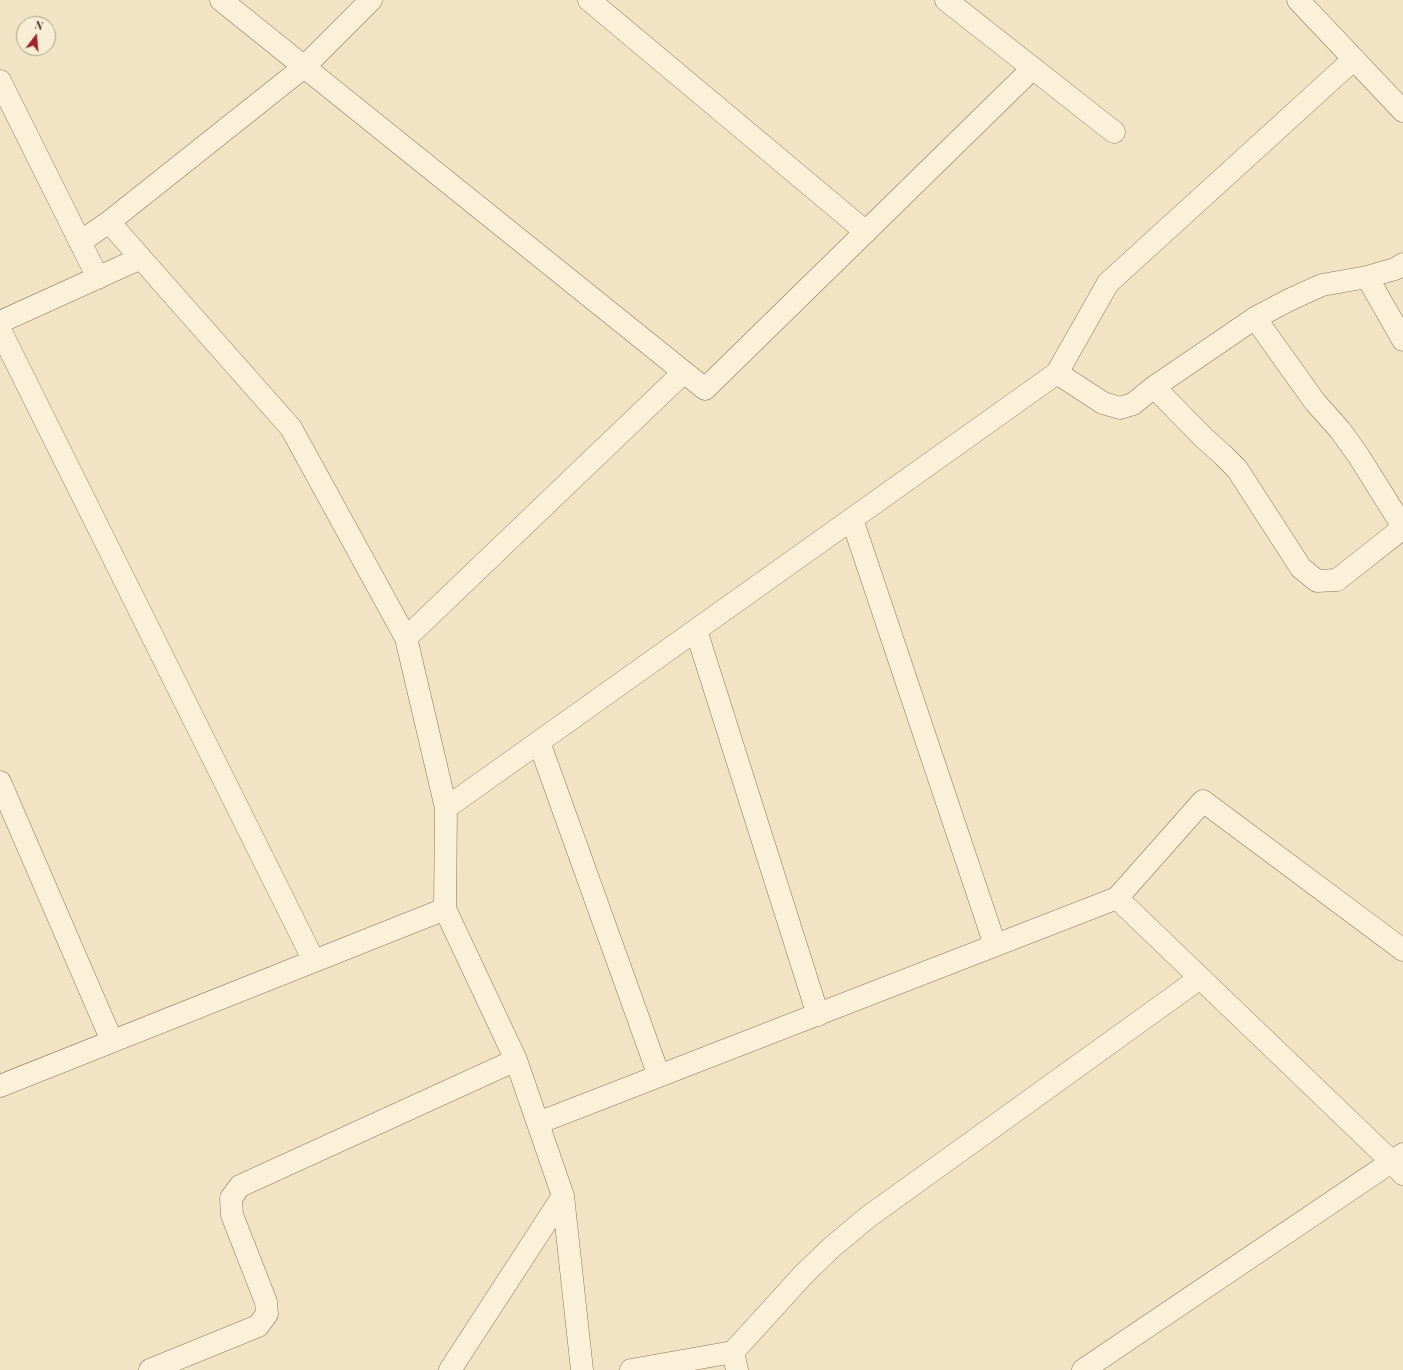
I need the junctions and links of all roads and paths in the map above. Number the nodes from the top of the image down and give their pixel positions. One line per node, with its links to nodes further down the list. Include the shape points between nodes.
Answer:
1 (221, 0): 7 (street)
2 (371, 0): 7 (street)
3 (589, 0): 13 (street)
4 (946, 0): 8 (street)
5 (1298, 0): 6 (street)
6 (1354, 59): 10 (street); 24 (street, via 1108,283)
7 (304, 67): 12 (street); 23 (street)
8 (1033, 68): 11 (street); 13 (street)
9 (0, 81): 14 (street)
10 (1403, 111)
11 (1114, 132)
12 (109, 222): 14 (street); 15 (street)
13 (866, 232): 23 (street, via 705,389)
14 (80, 242): 18 (street)
15 (141, 258): 18 (street); 29 (street, via 291,428)
16 (1403, 264): 17 (street)
17 (1367, 277): 19 (street, via 1322,285); 22 (street)
18 (98, 278): 20 (street)
19 (1255, 318): 25 (street); 27 (street, via 1315,402 1358,455)
20 (0, 322)
21 (0, 330): 37 (street)
22 (1403, 340)
23 (684, 372): 29 (street)
24 (1057, 373): 25 (street, via 1103,403 1120,408 1133,404); 26 (street)
25 (1154, 387): 27 (street, via 1237,469 1301,568 1317,581 1337,580)
26 (852, 519): 28 (street); 35 (street)
27 (1403, 527)
28 (696, 630): 30 (street); 39 (street)
29 (406, 638): 32 (street)
30 (539, 742): 32 (street); 42 (street)
31 (0, 782): 40 (street)
32 (446, 808): 34 (street)
33 (1117, 898): 35 (street); 36 (street, via 1203,801); 38 (street)
34 (445, 909): 37 (street); 41 (street)
35 (995, 946): 39 (street)
36 (1403, 950)
37 (314, 961): 40 (street)
38 (1200, 978): 45 (street); 47 (street, via 868,1217 804,1274)
39 (818, 1015): 42 (street)
40 (112, 1041): 43 (street)
41 (516, 1060): 44 (street); 48 (street, via 240,1186 231,1198 232,1215 266,1302 267,1314 258,1326)
42 (659, 1076): 44 (street)
43 (0, 1086)
44 (538, 1123): 46 (street)
45 (1399, 1163): 52 (street)
46 (563, 1196): 49 (street); 50 (street)
47 (735, 1361): 51 (street)
48 (150, 1370)
49 (450, 1370)
50 (582, 1370)
51 (631, 1370)
52 (1083, 1370)

